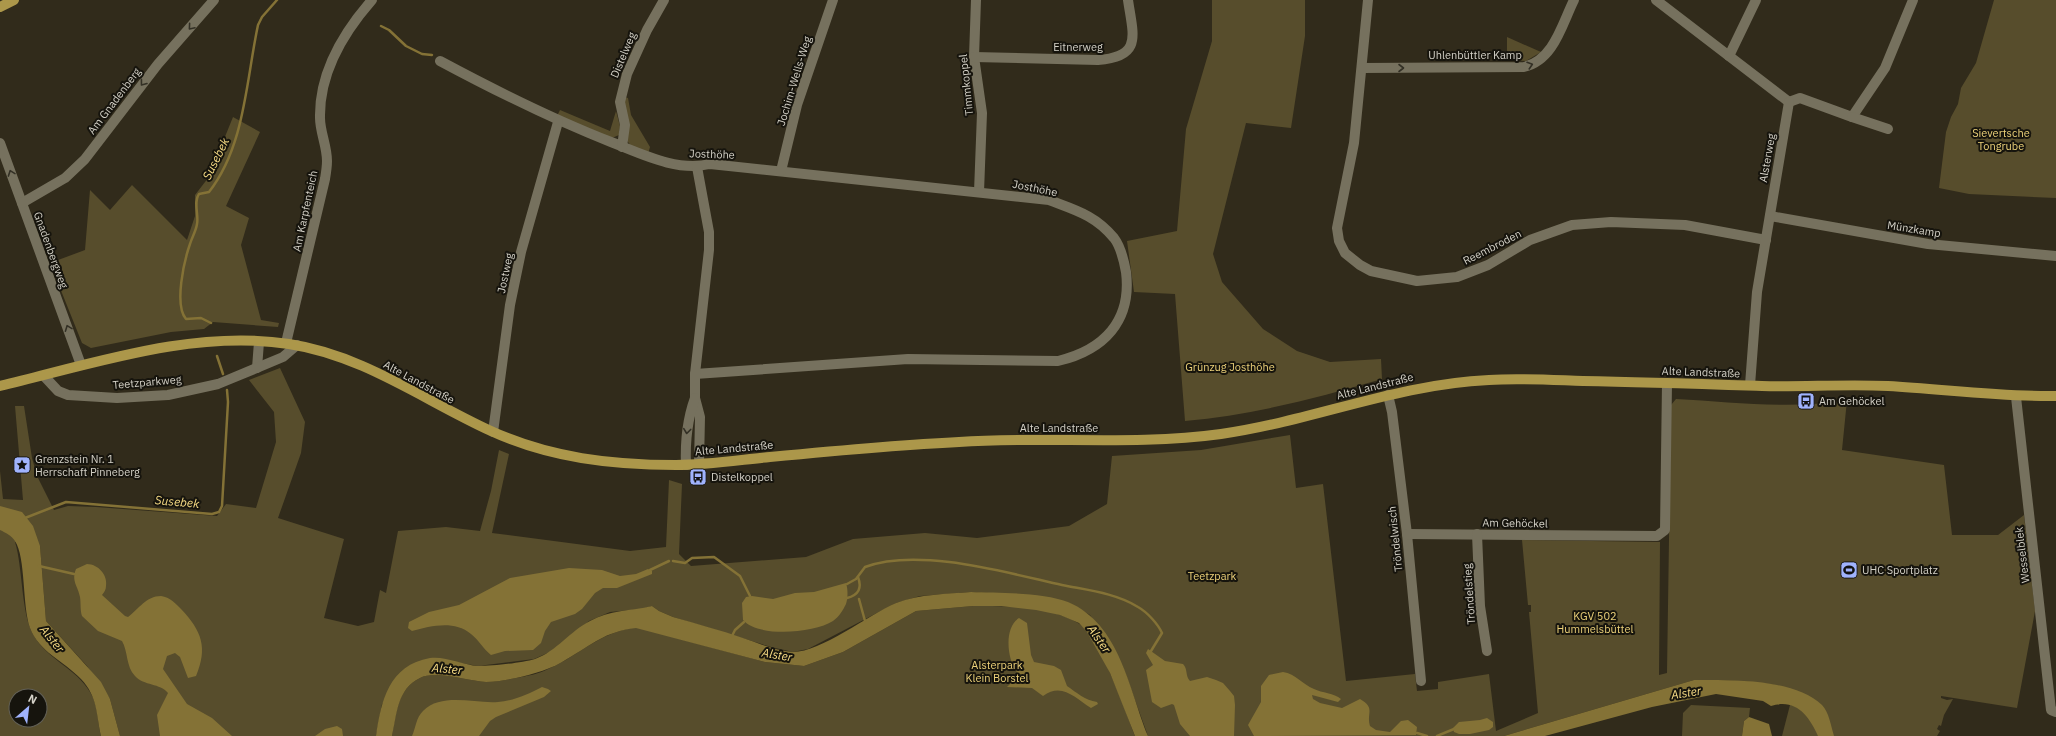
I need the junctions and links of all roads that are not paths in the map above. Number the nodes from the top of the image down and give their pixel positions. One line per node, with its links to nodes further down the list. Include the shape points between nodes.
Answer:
1 (14, 0): 13 (main road)
2 (214, 0): 27 (street, Am Gnadenberg, one-way to 27, via 158,64 85,159 65,178)
3 (372, 0): 32 (street, Am Karpfenteich, via 339,44 322,94 320,119 327,160 325,179)
4 (664, 0): 23 (street, Distelweg, via 626,74 620,102 625,125)
5 (833, 0): 25 (street, Jochim-Wells-Weg, via 797,105)
6 (976, 0): 15 (street, Timmkoppel)
7 (1128, 0): 15 (street, Eitnerweg, via 1132,41 1129,50 1113,59)
8 (1368, 0): 17 (street, Reembroden)
9 (1574, 0): 17 (street, Uhlenbüttler Kamp, one-way to 9, via 1524,67 1535,64 1546,55 1553,44)
10 (1656, 0): 14 (street)
11 (1756, 0): 14 (street)
12 (1913, 0): 19 (street, via 1885,68)
13 (0, 7)
14 (1728, 56): 18 (street)
15 (974, 57): 26 (street, Timmkoppel, via 982,113)
16 (440, 61): 20 (street, Josthöhe)
17 (1362, 68): 29 (street, Reembroden, via 1354,143 1337,228 1339,241 1347,255 1371,271 1417,281 1457,277 1488,265 1530,240 1572,225 1611,222 1685,225)
18 (1790, 102): 19 (street, via 1800,98); 28 (street, Alsterweg)
19 (1852, 117): 21 (street)
20 (558, 122): 23 (street, Josthöhe); 44 (street, Jostweg, via 521,252 510,305)
21 (1888, 129)
22 (0, 143): 27 (street, Gnadenbergweg, one-way to 22)
23 (622, 146): 24 (street, Josthöhe, via 653,160)
24 (697, 167): 25 (street, Josthöhe, via 710,164); 35 (street, via 709,232 709,250)
25 (781, 171): 26 (street, Josthöhe)
26 (979, 192): 35 (street, Josthöhe, via 1049,200 1091,216 1114,238 1124,258 1128,290 1117,322 1102,341 1077,356 1058,361 908,358)
27 (22, 203): 33 (street, Gnadenbergweg, one-way to 27)
28 (1770, 216): 29 (street, Alsterweg); 30 (street, Münzkamp, via 1928,244)
29 (1766, 240): 38 (street, Alsterweg, via 1757,292)
30 (2056, 256)
31 (259, 342): 32 (main road, Alte Landstraße); 33 (main road, Alte Landstraße, via 205,343); 34 (street)
32 (291, 344): 34 (street, Teetzparkweg, via 283,357); 44 (main road, Alte Landstraße, via 332,355 373,371)
33 (82, 365): 36 (main road, Alte Landstraße)
34 (257, 368): 36 (street, Teetzparkweg, via 218,384 193,390 168,395 117,398 63,394)
35 (695, 374): 43 (street)
36 (44, 376): 39 (main road, Alte Landstraße)
37 (1666, 383): 38 (main road, Alte Landstraße); 40 (main road, Alte Landstraße, via 1490,380 1432,385); 48 (street, Am Gehöckel, via 1665,530 1657,536)
38 (1750, 385): 42 (main road, Alte Landstraße, via 1889,386)
39 (0, 386)
40 (1388, 395): 45 (main road, Alte Landstraße, via 1282,422 1193,437 1003,439); 47 (street, Tröndelwisch)
41 (2056, 396): 42 (main road, Alte Landstraße)
42 (2016, 397): 51 (street, Wesselblek)
43 (695, 398): 45 (street, via 700,418); 46 (street, one-way to 46, via 689,415 685,445)
44 (493, 432): 46 (main road, Alte Landstraße, via 539,450 570,457 621,464)
45 (699, 464): 46 (main road, Alte Landstraße)
46 (686, 465)
47 (1408, 534): 48 (street, Am Gehöckel); 50 (street, Tröndelwisch)
48 (1477, 534): 49 (street, Tröndelstieg, via 1480,606)
49 (1487, 651)
50 (1421, 681)
51 (2053, 711)

